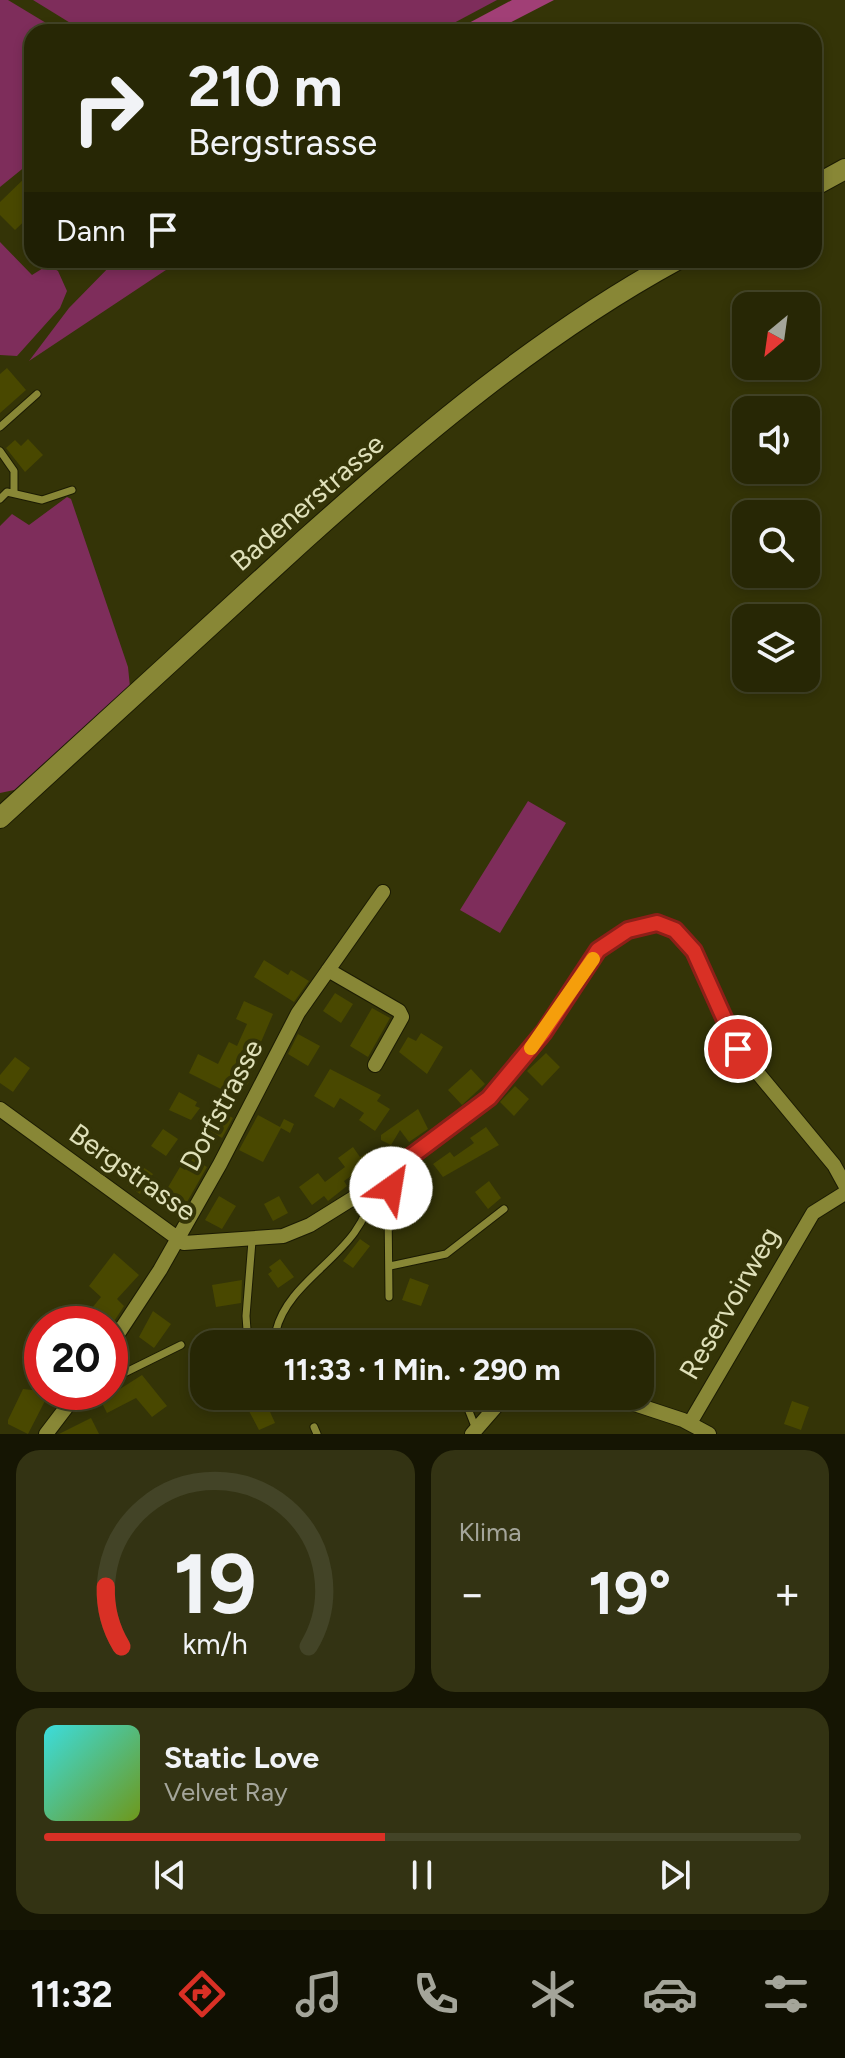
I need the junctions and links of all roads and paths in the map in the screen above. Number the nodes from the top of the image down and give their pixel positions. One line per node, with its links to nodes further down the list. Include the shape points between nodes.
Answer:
1 (845, 169): 2 (street)
2 (822, 182)
3 (664, 268): 10 (street, Badenerstrasse, via 551,339 420,439)
4 (37, 394): 5 (lane)
5 (0, 427)
6 (0, 451): 8 (lane, via 14,471)
7 (72, 490): 8 (lane, via 42,500)
8 (14, 493): 9 (lane)
9 (0, 499)
10 (1, 815)
11 (383, 892): 12 (street, Dorfstrasse)
12 (328, 970): 13 (street, via 402,1017); 20 (street, Dorfstrasse, via 298,1013)
13 (375, 1065)
14 (0, 1109): 20 (street, Bergstrasse)
15 (394, 1169): 16 (street, Bergstrasse, via 489,1098 544,1032 598,950 628,930 657,923 675,930 694,951 738,1049); 17 (street, Bergstrasse); 22 (lane, via 388,1206)
16 (845, 1185)
17 (371, 1187): 21 (street, Bergstrasse, via 310,1225); 26 (lane, via 370,1206 355,1230 325,1268 287,1302)
18 (845, 1193): 33 (street, Reservoirweg, via 813,1213)
19 (504, 1209): 22 (lane, via 446,1254)
20 (177, 1240): 21 (street, Bergstrasse); 24 (street, Dorfstrasse)
21 (252, 1241): 25 (lane)
22 (390, 1266): 23 (lane)
23 (389, 1297)
24 (128, 1318)
25 (247, 1330)
26 (276, 1330)
27 (181, 1345): 28 (lane)
28 (128, 1371)
29 (65, 1410): 35 (street)
30 (467, 1410): 34 (lane)
31 (493, 1410): 34 (street)
32 (651, 1410): 33 (street, Reservoirweg)
33 (690, 1423): 36 (street)
34 (474, 1432)
35 (48, 1433)
36 (709, 1434)

